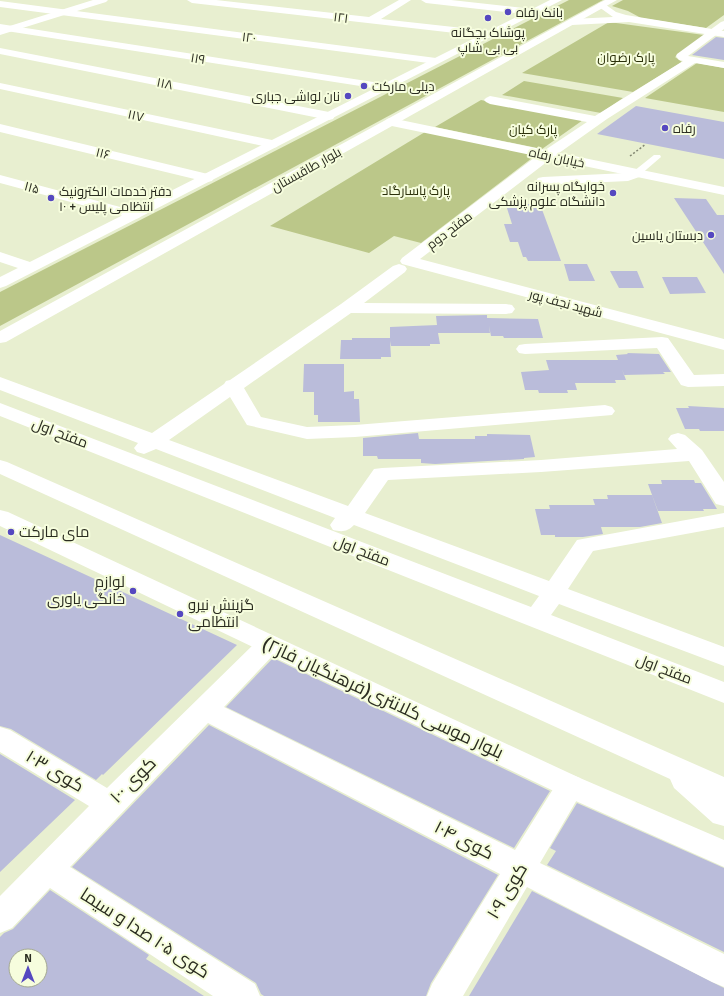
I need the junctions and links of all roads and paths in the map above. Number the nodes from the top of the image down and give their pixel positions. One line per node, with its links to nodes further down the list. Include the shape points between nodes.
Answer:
1 (102, 0): 9 (street)
2 (192, 0): 10 (street, ۱۲۱)
3 (406, 0): 10 (street)
4 (426, 0): 8 (street)
5 (556, 0): 8 (street)
6 (607, 3): 11 (street, via 613,14); 12 (street, بلوار طاقبستان)
7 (0, 4): 9 (street, ۱۲۰)
8 (533, 12): 16 (street)
9 (62, 13): 14 (street); 20 (street, ۱۲۰)
10 (370, 21): 16 (street, ۱۲۱)
11 (642, 21): 12 (street, via 615,19); 15 (street)
12 (572, 22): 27 (street, بلوار طاقبستان)
13 (724, 24): 15 (street)
14 (3, 29): 23 (street, ۱۱۹)
15 (713, 32): 17 (street); 19 (street, via 681,56)
16 (490, 34): 20 (street)
17 (724, 34)
18 (0, 51): 25 (street, ۱۱۸)
19 (693, 60): 21 (street); 26 (street, مفتح دوم)
20 (436, 62): 23 (street)
21 (724, 65)
22 (2, 87): 29 (street, ۱۱۷)
23 (386, 87): 25 (street)
24 (493, 98): 26 (street)
25 (329, 116): 29 (street)
26 (600, 118): 30 (street, مفتح دوم)
27 (390, 122): 30 (street, خیابان رفاه); 44 (street, بلوار طاقبستان)
28 (0, 128): 33 (street, ۱۱۶)
29 (272, 144): 33 (street)
30 (547, 154): 32 (street, خیابان رفاه); 39 (street, مفتح دوم)
31 (657, 157): 32 (lane)
32 (637, 173): 35 (street, via 628,177); 36 (street, خیابان رفاه)
33 (207, 178): 37 (street)
34 (0, 179): 37 (street, ۱۱۵)
35 (543, 181)
36 (724, 191)
37 (134, 214): 40 (street)
38 (0, 257): 40 (street)
39 (403, 265): 42 (street, مفتح دوم); 45 (street, شهید نجف پور)
40 (30, 267): 41 (street)
41 (0, 283)
42 (347, 308): 43 (street); 49 (street, مفتح دوم)
43 (506, 309)
44 (0, 338)
45 (724, 345)
46 (525, 349): 47 (street, via 662,342 688,381)
47 (724, 380)
48 (0, 383): 53 (street, مفتح اول)
49 (233, 385): 51 (street, via 254,421 307,433); 53 (street, مفتح دوم)
50 (0, 409): 55 (street, مفتح اول)
51 (605, 411)
52 (678, 439): 54 (street)
53 (153, 441): 55 (street, مفتح دوم); 58 (street, مفتح اول)
54 (695, 454): 57 (street); 58 (street, via 541,466 382,474)
55 (128, 459): 61 (street, مفتح اول)
56 (0, 466): 69 (street)
57 (724, 499)
58 (352, 516): 61 (street); 62 (street, مفتح اول)
59 (0, 517): 64 (street, بلوار موسی کلانتری(فرهنگیان فاز۲))
60 (724, 520): 62 (street, via 585,545)
61 (326, 537): 63 (street, مفتح اول)
62 (554, 593): 63 (street); 65 (street, مفتح اول)
63 (536, 619): 66 (street, مفتح اول)
64 (269, 644): 67 (street, کوی ۱۰۰); 70 (street, بلوار موسی کلانتری(فرهنگیان فاز۲))
65 (724, 657)
66 (724, 693)
67 (204, 709): 72 (street, کوی ۱۰۰); 75 (street, کوی ۱۰۴)
68 (0, 738): 72 (street, کوی ۱۰۳)
69 (670, 768): 71 (street); 73 (street)
70 (570, 786): 74 (street, بلوار موسی کلانتری(فرهنگیان فاز۲)); 75 (street, کوی ۱۰۹)
71 (724, 790)
72 (110, 804): 76 (street, کوی ۱۰۰)
73 (724, 814)
74 (724, 854)
75 (520, 868): 78 (street, کوی ۱۰۴); 80 (street, کوی ۱۰۹)
76 (47, 869): 77 (street, کوی ۱۰۰); 79 (street, کوی ۱۰۵ صدا و سیما)
77 (0, 918)
78 (724, 972)
79 (243, 996)
80 (444, 996)

